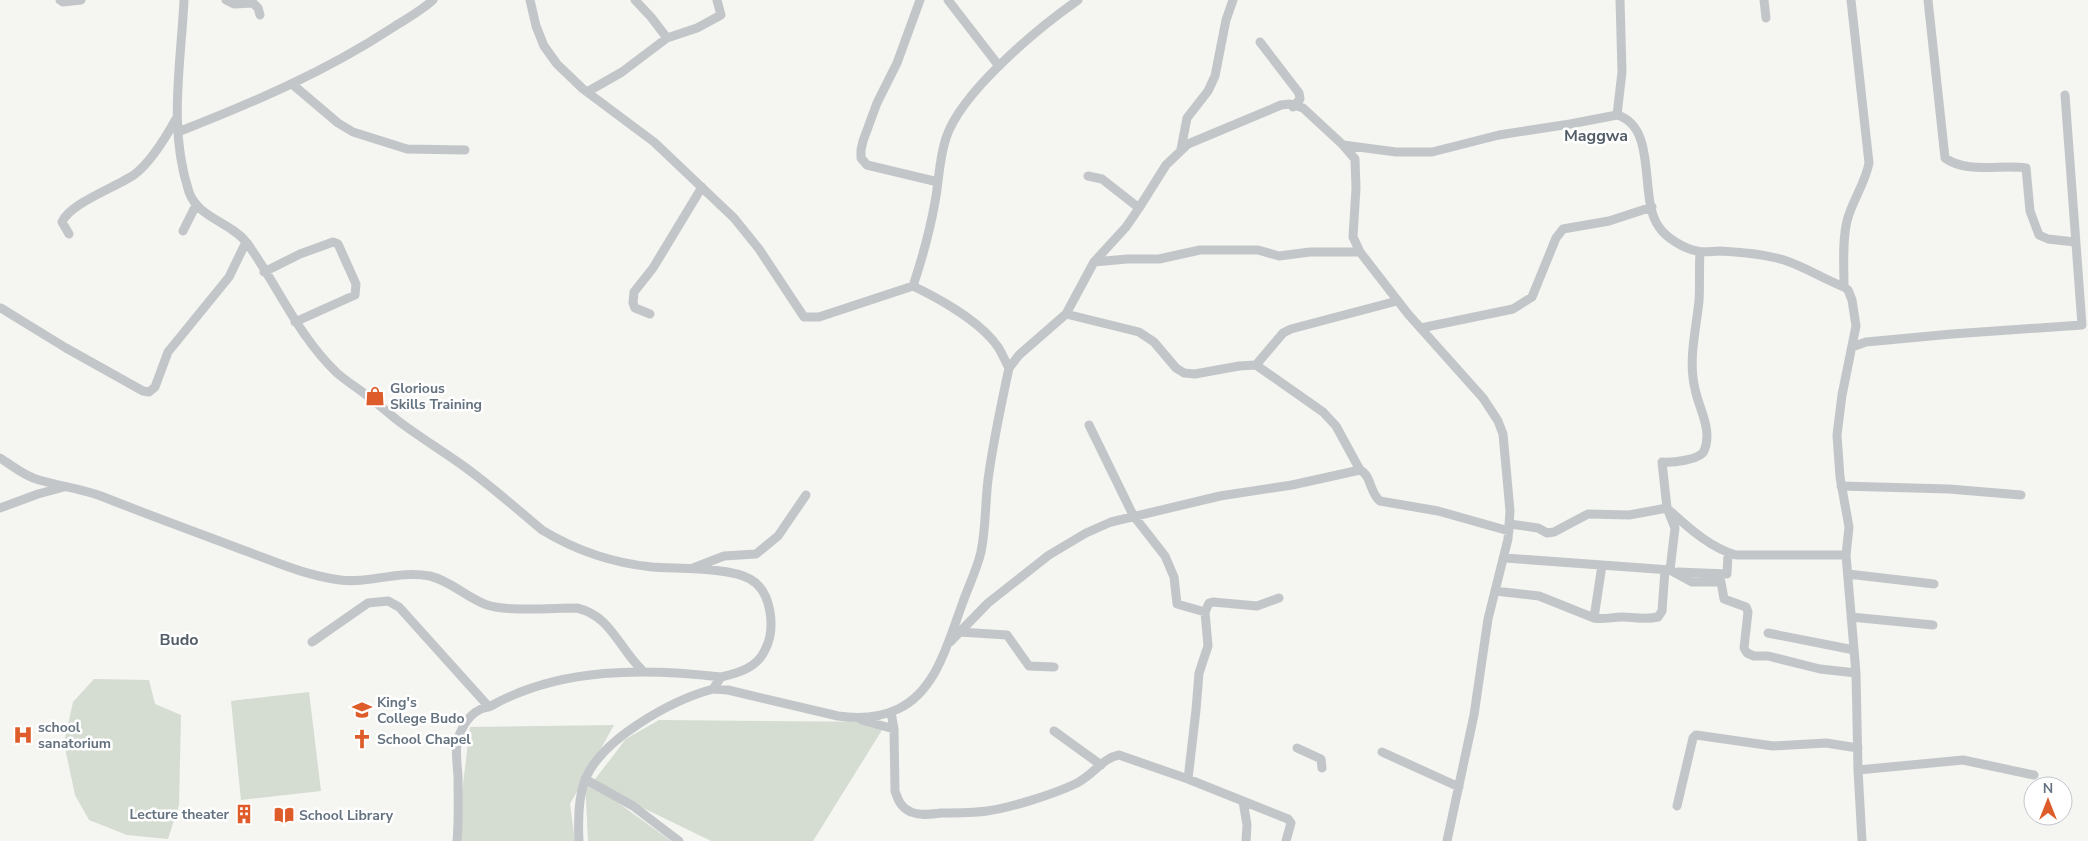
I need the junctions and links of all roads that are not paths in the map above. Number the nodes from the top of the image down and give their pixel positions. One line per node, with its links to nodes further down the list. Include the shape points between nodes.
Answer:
1 (60, 0): 2 (street)
2 (81, 0)
3 (184, 0): 27 (street)
4 (226, 0): 17 (street, via 234,4 253,4)
5 (433, 0): 22 (street, via 365,45)
6 (530, 0): 23 (street, via 544,46 557,64)
7 (635, 0): 19 (street)
8 (717, 0): 19 (street, via 720,15 697,28)
9 (920, 0): 33 (street, via 897,62 877,103 861,158 867,164)
10 (948, 0): 21 (street)
11 (1078, 0): 21 (street)
12 (1233, 0): 30 (street, via 1213,83 1187,118)
13 (1620, 0): 26 (street, via 1622,72)
14 (1764, 0): 18 (street)
15 (1851, 0): 47 (street, via 1869,163 1866,179 1848,219)
16 (1928, 0): 41 (street, via 1945,158 1978,167 2010,165 2026,168 2030,211 2039,235 2048,240)
17 (260, 15)
18 (1766, 18)
19 (668, 38): 23 (street, via 622,72)
20 (1260, 42): 25 (street, via 1298,93 1300,99)
21 (1000, 66): 33 (street, via 968,100 951,125 942,153)
22 (292, 84): 28 (street); 31 (street, via 338,123 354,132 407,149)
23 (587, 92): 34 (street, via 654,142)
24 (2066, 95): 41 (street)
25 (1293, 107): 29 (street, via 1303,108); 30 (street, via 1281,105)
26 (1617, 115): 29 (street, via 1499,135 1432,152 1396,152); 36 (street, via 1626,117 1636,130 1642,146)
27 (177, 118): 28 (street); 39 (street, via 135,174 64,216 62,222)
28 (178, 132): 35 (street, via 182,167 189,194)
29 (1343, 145): 42 (street, via 1355,159 1353,237)
30 (1181, 149): 37 (street, via 1166,165)
31 (465, 150)
32 (1088, 176): 37 (street, via 1102,179)
33 (938, 182): 46 (street, via 931,223)
34 (702, 188): 46 (street, via 747,232 804,317 819,317); 50 (street, via 653,268 634,292 635,308)
35 (196, 205): 38 (street); 40 (street, via 233,229)
36 (1652, 207): 43 (street, via 1656,223 1663,232); 53 (street, via 1609,221 1564,229 1556,238 1532,297 1513,309)
37 (1139, 208): 44 (street)
38 (183, 231)
39 (69, 234)
40 (246, 242): 45 (street); 49 (street, via 229,277 168,352 155,387 149,392 66,348)
41 (2075, 242): 54 (street, via 2082,325 1866,342)
42 (1360, 252): 44 (street, via 1279,256 1258,250 1200,250 1159,259); 48 (street)
43 (1700, 252): 47 (street, via 1719,251 1784,260); 65 (street, via 1693,371 1694,388 1707,426 1706,444 1699,457 1662,462)
44 (1094, 262): 51 (street)
45 (264, 272): 52 (street); 52 (street, via 300,254 333,242 338,244 356,284 355,295)
46 (913, 286): 56 (street, via 940,300 982,330 998,346)
47 (1844, 287): 54 (street, via 1854,308 1856,326)
48 (1397, 301): 53 (street); 55 (street, via 1291,329 1283,333)
49 (1, 308)
50 (650, 314)
51 (1066, 314): 55 (street, via 1139,332 1154,342 1184,373); 56 (street)
52 (296, 322): 72 (street, via 319,354 344,379 465,467 542,530 602,557 649,566)
53 (1421, 328): 67 (street, via 1474,387 1498,421 1505,449)
54 (1852, 347): 60 (street, via 1837,435)
55 (1256, 365): 59 (street, via 1322,412 1336,426)
56 (1009, 368): 85 (street, via 988,482 981,552)
57 (1089, 425): 66 (street)
58 (0, 458): 61 (street, via 38,480)
59 (1360, 470): 66 (street); 67 (street, via 1367,476 1380,501)
60 (1841, 486): 63 (street); 69 (street, via 1850,527)
61 (67, 487): 64 (street); 88 (street, via 99,496 285,567 318,576 342,580 414,574 431,576 486,604 503,609 588,610 604,620 631,660)
62 (806, 495): 72 (street, via 778,536 756,554 724,556)
63 (2020, 495)
64 (0, 508)
65 (1667, 508): 67 (street, via 1628,515 1588,514 1547,533 1538,528); 68 (street, via 1695,532); 73 (street, via 1675,528)
66 (1133, 515): 78 (street, via 1165,556 1174,577 1177,604); 82 (street, via 1086,533 1049,555 988,603)
67 (1509, 527): 70 (street)
68 (1728, 553): 69 (street, via 1746,556); 73 (street, via 1727,574)
69 (1846, 555): 74 (street)
70 (1505, 558): 71 (street); 76 (street)
71 (1602, 565): 73 (street); 80 (street)
72 (691, 569): 90 (street, via 738,574 756,583 767,599 770,637 765,651 747,669)
73 (1670, 570): 80 (street, via 1658,617); 89 (street, via 1692,582 1721,582 1724,599 1746,607 1744,648 1747,654)
74 (1848, 574): 75 (street); 79 (street)
75 (1934, 584)
76 (1495, 591): 80 (street, via 1539,596); 106 (street)
77 (1279, 598): 78 (street, via 1257,606 1209,603)
78 (1205, 612): 104 (street, via 1208,646 1198,674)
79 (1852, 617): 81 (street); 86 (street)
80 (1594, 618)
81 (1933, 625)
82 (959, 632): 85 (street); 87 (street, via 1007,635 1029,666)
83 (1768, 633): 86 (street)
84 (312, 642): 92 (street, via 368,603 388,601 399,606)
85 (948, 644): 93 (street, via 924,687)
86 (1854, 650): 89 (street)
87 (1054, 667)
88 (642, 670): 90 (street); 92 (street, via 590,674 545,685 498,701)
89 (1856, 673): 98 (street)
90 (721, 677): 91 (street)
91 (713, 689): 94 (street); 105 (street, via 696,694 626,732 608,747)
92 (489, 708): 109 (street, via 482,708 469,718 460,732 456,752)
93 (891, 712): 94 (street); 95 (street)
94 (857, 719): 95 (street)
95 (894, 729): 100 (street, via 895,791 902,806 922,814 987,811 1004,807 1074,785 1088,778)
96 (1054, 731): 100 (street)
97 (1298, 748): 101 (street, via 1321,759)
98 (1858, 748): 102 (street); 108 (street, via 1826,743 1773,746 1696,735)
99 (1382, 752): 106 (street)
100 (1101, 765): 104 (street, via 1108,758 1119,755)
101 (1322, 768)
102 (1858, 770): 103 (street, via 1963,760); 115 (street)
103 (2034, 775)
104 (1188, 778): 107 (street)
105 (585, 779): 110 (street, via 580,798); 111 (street, via 633,806)
106 (1459, 787): 114 (street)
107 (1243, 801): 112 (street); 113 (street, via 1288,819 1291,823)
108 (1677, 806)
109 (457, 841)
110 (579, 841)
111 (679, 841)
112 (1246, 841)
113 (1286, 841)
114 (1447, 841)
115 (1862, 841)

